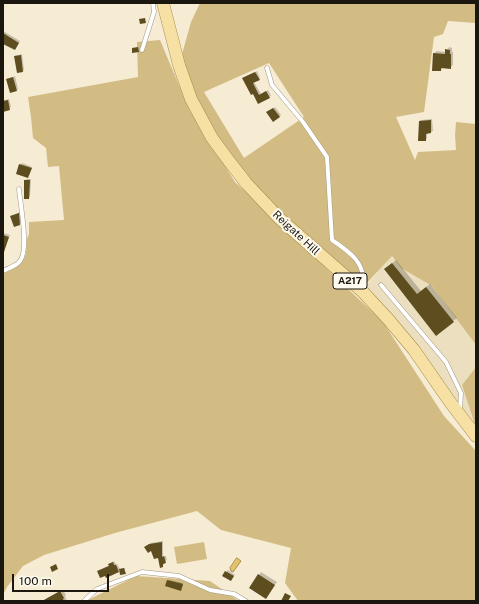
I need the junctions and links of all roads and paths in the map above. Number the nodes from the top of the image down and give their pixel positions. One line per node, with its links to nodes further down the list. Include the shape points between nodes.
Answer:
1 (153, 3): 3 (lane, via 154,12)
2 (163, 3): 8 (main road, Reigate Hill / A217, via 191,100 212,138 246,183 278,218)
3 (142, 50)
4 (267, 68): 8 (lane, via 272,84 327,157 332,240 349,252 360,265 364,273)
5 (19, 189): 6 (lane, via 23,217 23,255 20,262)
6 (3, 271)
7 (381, 285): 9 (lane, via 446,362 462,393)
8 (362, 291): 9 (main road, Reigate Hill / A217, via 414,350)
9 (459, 413): 10 (main road, Reigate Hill / A217)
10 (476, 436)
11 (84, 601): 12 (lane, via 97,589 142,572 178,576 210,590 234,594)
12 (246, 601)

